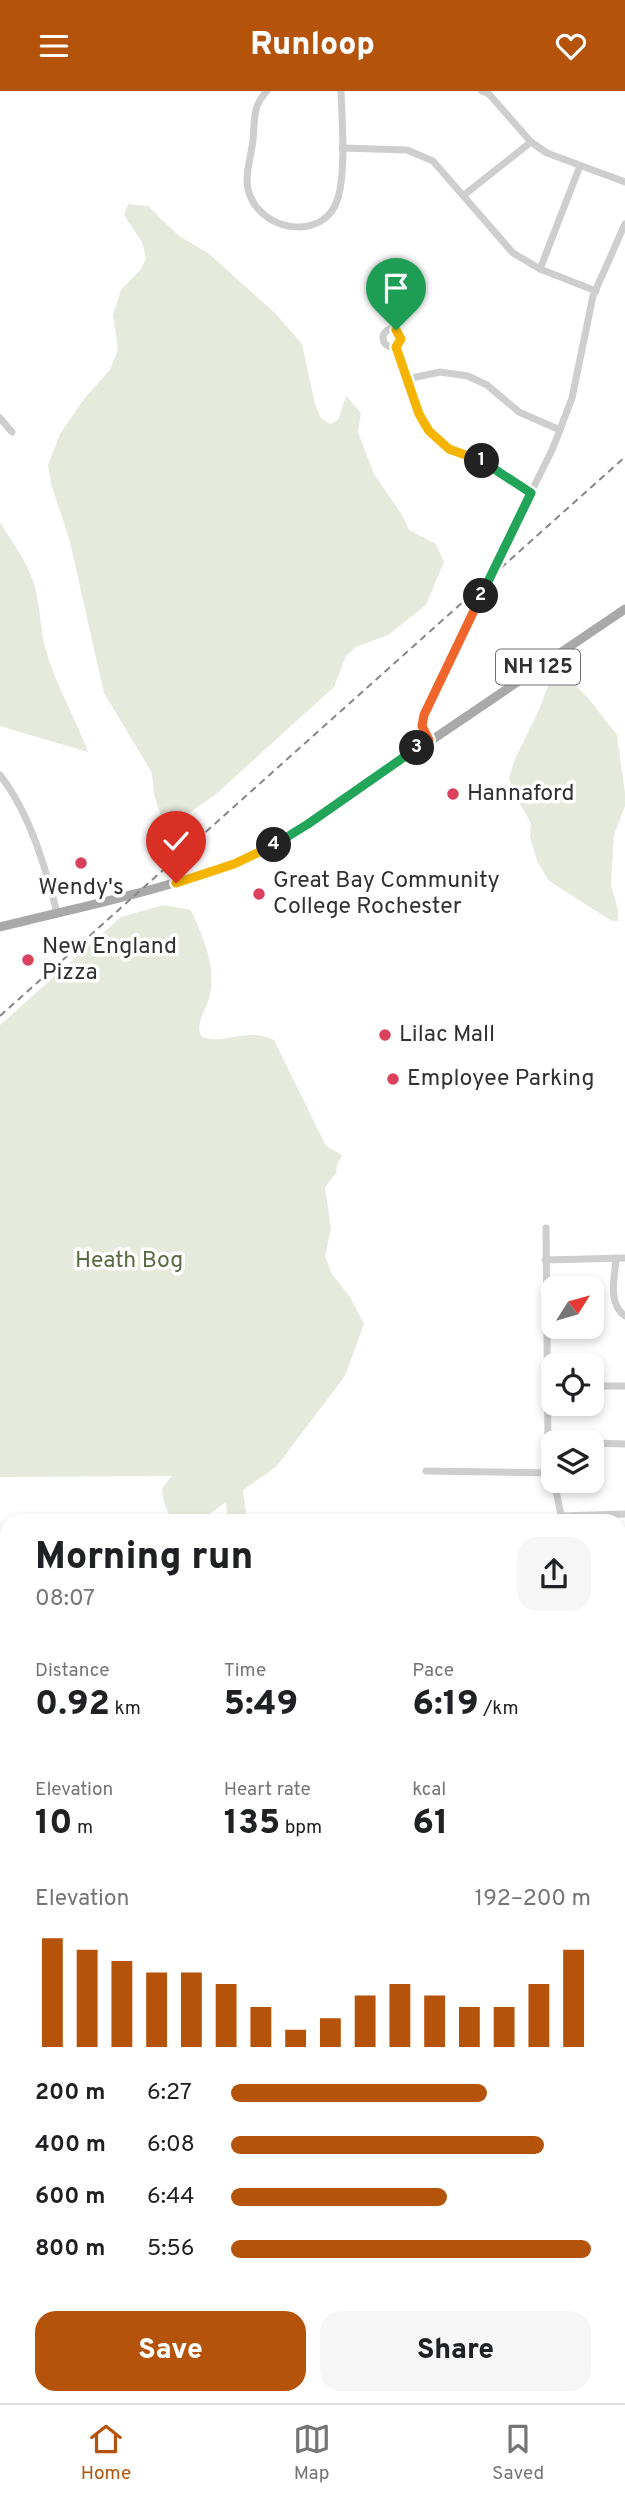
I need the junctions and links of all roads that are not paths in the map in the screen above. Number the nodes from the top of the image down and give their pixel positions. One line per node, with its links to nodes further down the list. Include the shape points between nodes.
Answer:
1 (267, 91): 5 (street, via 254,112 247,177 251,199 268,216 300,228 327,218 338,198)
2 (341, 91): 5 (street)
3 (482, 91): 4 (street)
4 (531, 142): 6 (street); 8 (street)
5 (342, 148): 8 (street, via 418,153 433,161)
6 (580, 166): 7 (street); 10 (street)
7 (625, 182)
8 (464, 195): 10 (street, via 513,253)
9 (625, 223): 11 (street)
10 (541, 269): 11 (street)
11 (596, 291): 15 (street, via 572,398)
12 (396, 347): 13 (street)
13 (407, 379): 15 (street, via 440,372 468,376 487,385 519,412); 17 (street, via 419,414 438,441 490,465)
14 (0, 418): 16 (street)
15 (560, 430): 17 (street)
16 (12, 432)
17 (531, 493): 19 (street, via 424,715 422,726)
18 (625, 609): 19 (main road, NH 125)
19 (429, 740): 21 (main road, NH 125, via 285,839 234,864)
20 (0, 775): 21 (street, via 29,826)
21 (57, 913): 22 (main road, NH 125)
22 (0, 927)
23 (545, 1228): 26 (street)
24 (616, 1258): 25 (street); 26 (street); 27 (street, via 614,1302)
25 (625, 1258)
26 (545, 1260): 28 (street)
27 (625, 1316)
28 (549, 1353)
29 (604, 1386): 30 (street)
30 (625, 1386)
31 (604, 1443): 32 (street)
32 (625, 1444)
33 (426, 1471): 34 (street)
34 (541, 1476)
35 (557, 1493): 36 (street)
36 (561, 1514)

